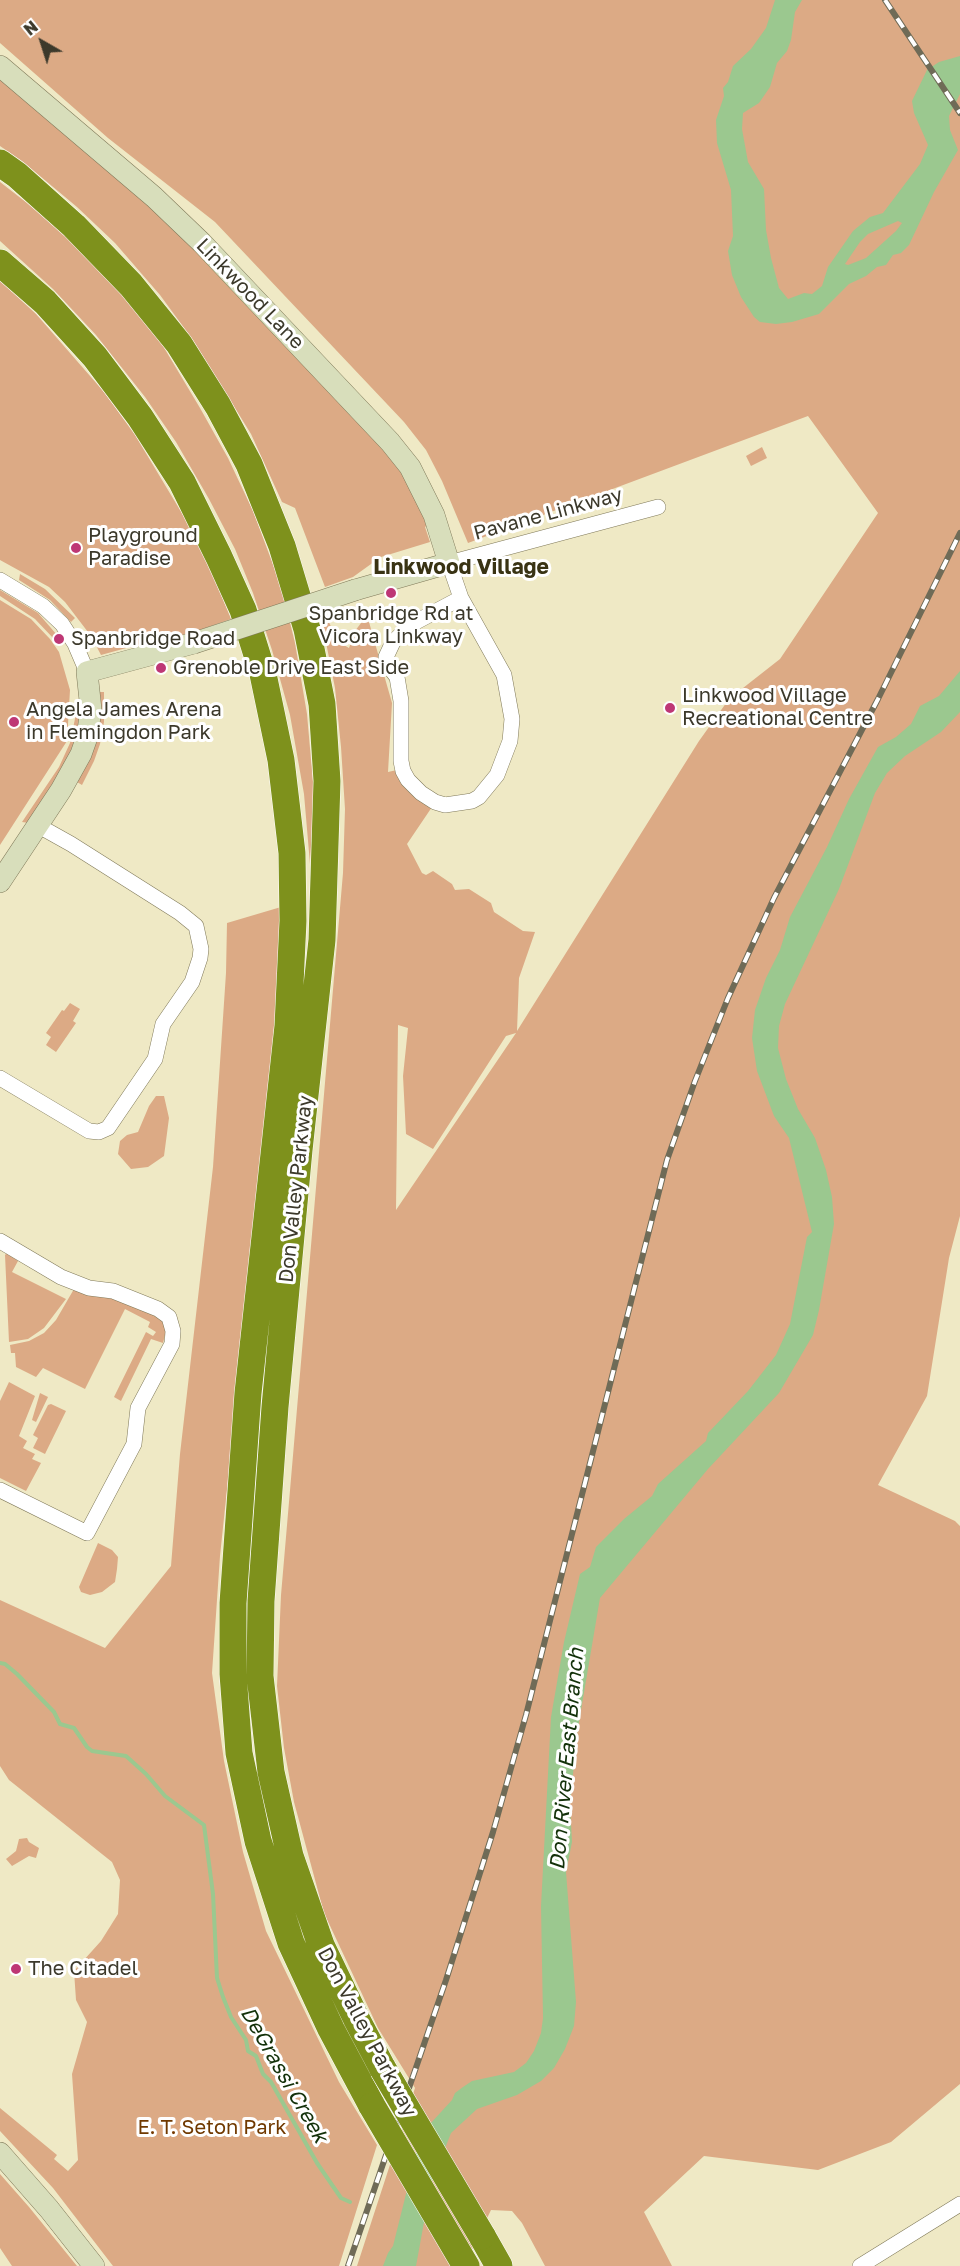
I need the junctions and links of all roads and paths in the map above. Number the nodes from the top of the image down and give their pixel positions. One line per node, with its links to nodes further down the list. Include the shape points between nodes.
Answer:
1 (0, 66): 5 (street, Linkwood Lane, via 202,243 390,441 420,485)
2 (0, 163): 18 (highway, Don Valley Parkway, bridge, via 74,226 179,344 249,464 282,546 307,629 322,704 326,855 322,940 275,1407 261,1601 260,1676 271,1772 290,1856 321,1945 384,2069)
3 (0, 263): 17 (highway, Don Valley Parkway, bridge, via 45,302 94,357 140,417 182,482 243,610 263,674 281,760 291,853 293,921 288,1026 246,1416 233,1604 239,1753 258,1841 291,1943 372,2106)
4 (658, 507): 5 (street, Pavane Linkway)
5 (449, 563): 7 (street); 8 (street, bridge, via 194,643)
6 (0, 580): 8 (street, via 43,606 62,624)
7 (461, 598): 7 (street, via 412,624 393,642 386,657 397,677 401,701 403,771 421,793 445,805 479,797 497,775 510,741 512,719 504,675)
8 (87, 672): 9 (street, via 91,710 87,737 81,754)
9 (38, 825): 10 (street); 11 (street, via 196,926 200,958 192,982 163,1024 154,1059 108,1128 89,1131)
10 (0, 882)
11 (0, 1078)
12 (0, 1241): 13 (street, via 61,1278 113,1291 158,1309 169,1317 173,1331 172,1344 138,1408 134,1444 87,1533)
13 (0, 1490)
14 (0, 2153): 16 (street)
15 (960, 2204): 19 (street)
16 (94, 2266)
17 (466, 2266)
18 (499, 2266)
19 (860, 2266)

